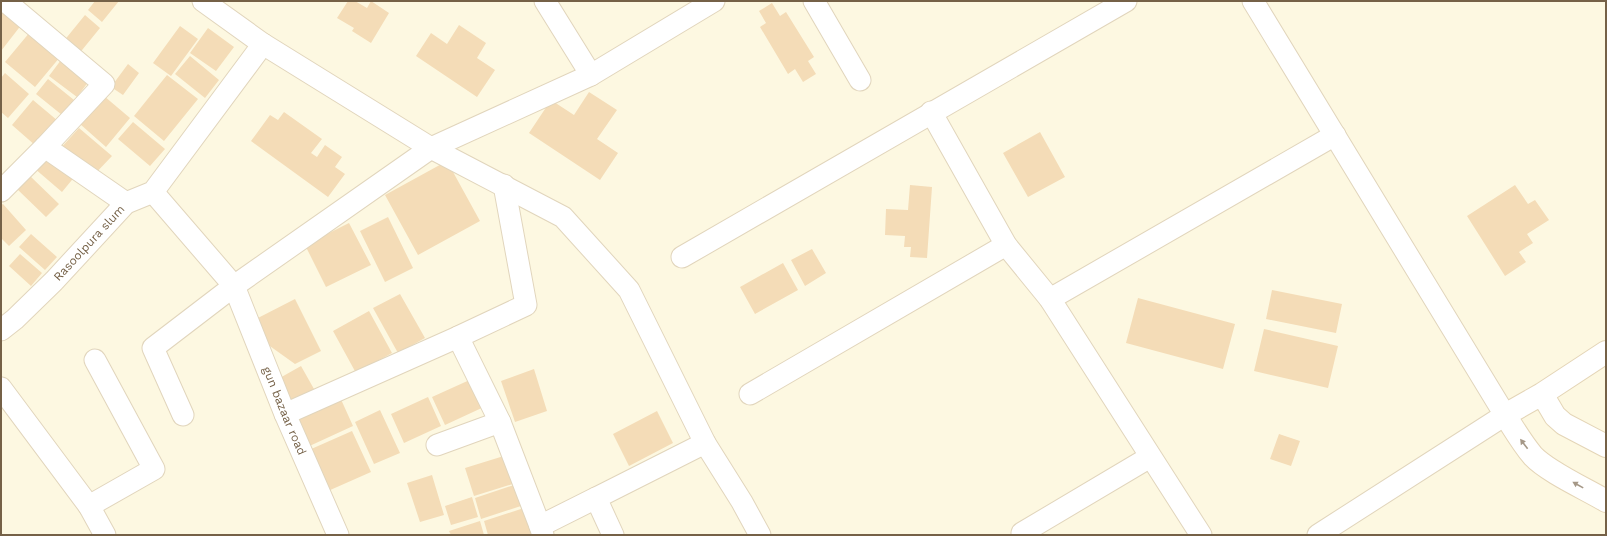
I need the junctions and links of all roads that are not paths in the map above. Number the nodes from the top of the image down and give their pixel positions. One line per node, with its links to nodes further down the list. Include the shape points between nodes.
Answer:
1 (4, 1): 13 (street, via 104,84)
2 (203, 1): 8 (street)
3 (545, 1): 9 (street)
4 (714, 1): 9 (street)
5 (814, 1): 10 (street)
6 (1126, 1): 11 (street)
7 (1253, 1): 12 (street)
8 (263, 44): 14 (street); 17 (street)
9 (591, 75): 14 (street)
10 (860, 80)
11 (931, 112): 19 (street); 20 (street)
12 (1335, 135): 22 (street); 32 (street)
13 (45, 147): 16 (street); 18 (street)
14 (431, 148): 15 (street); 21 (street)
15 (504, 185): 24 (street, via 526,306); 34 (street, via 563,217 629,290)
16 (1, 191)
17 (153, 192): 18 (street, Rasoolpura slum); 21 (street, gun bazaar road)
18 (126, 203): 23 (street, Rasoolpura slum, via 54,281)
19 (1006, 245): 22 (street); 28 (street)
20 (682, 257)
21 (234, 286): 30 (street, gun bazaar road); 31 (street, via 153,348)
22 (1050, 299): 37 (street)
23 (1, 330)
24 (458, 337): 30 (street); 33 (street)
25 (1606, 352): 29 (street)
26 (95, 360): 40 (street, via 154,469)
27 (1, 388): 40 (street)
28 (750, 394)
29 (1542, 394): 32 (street); 36 (street, via 1564,424)
30 (285, 414): 44 (street, gun bazaar road)
31 (183, 415)
32 (1505, 415): 39 (street, one-way to 32, via 1549,469 1534,457); 48 (street)
33 (500, 422): 35 (street); 41 (street)
34 (705, 443): 38 (street); 46 (street)
35 (437, 445)
36 (1606, 446)
37 (1150, 457): 42 (street); 47 (street)
38 (596, 498): 41 (street); 45 (street)
39 (1606, 501)
40 (89, 506): 43 (street)
41 (541, 531)
42 (1022, 533)
43 (105, 535)
44 (338, 535)
45 (613, 535)
46 (760, 535)
47 (1201, 535)
48 (1318, 535)

